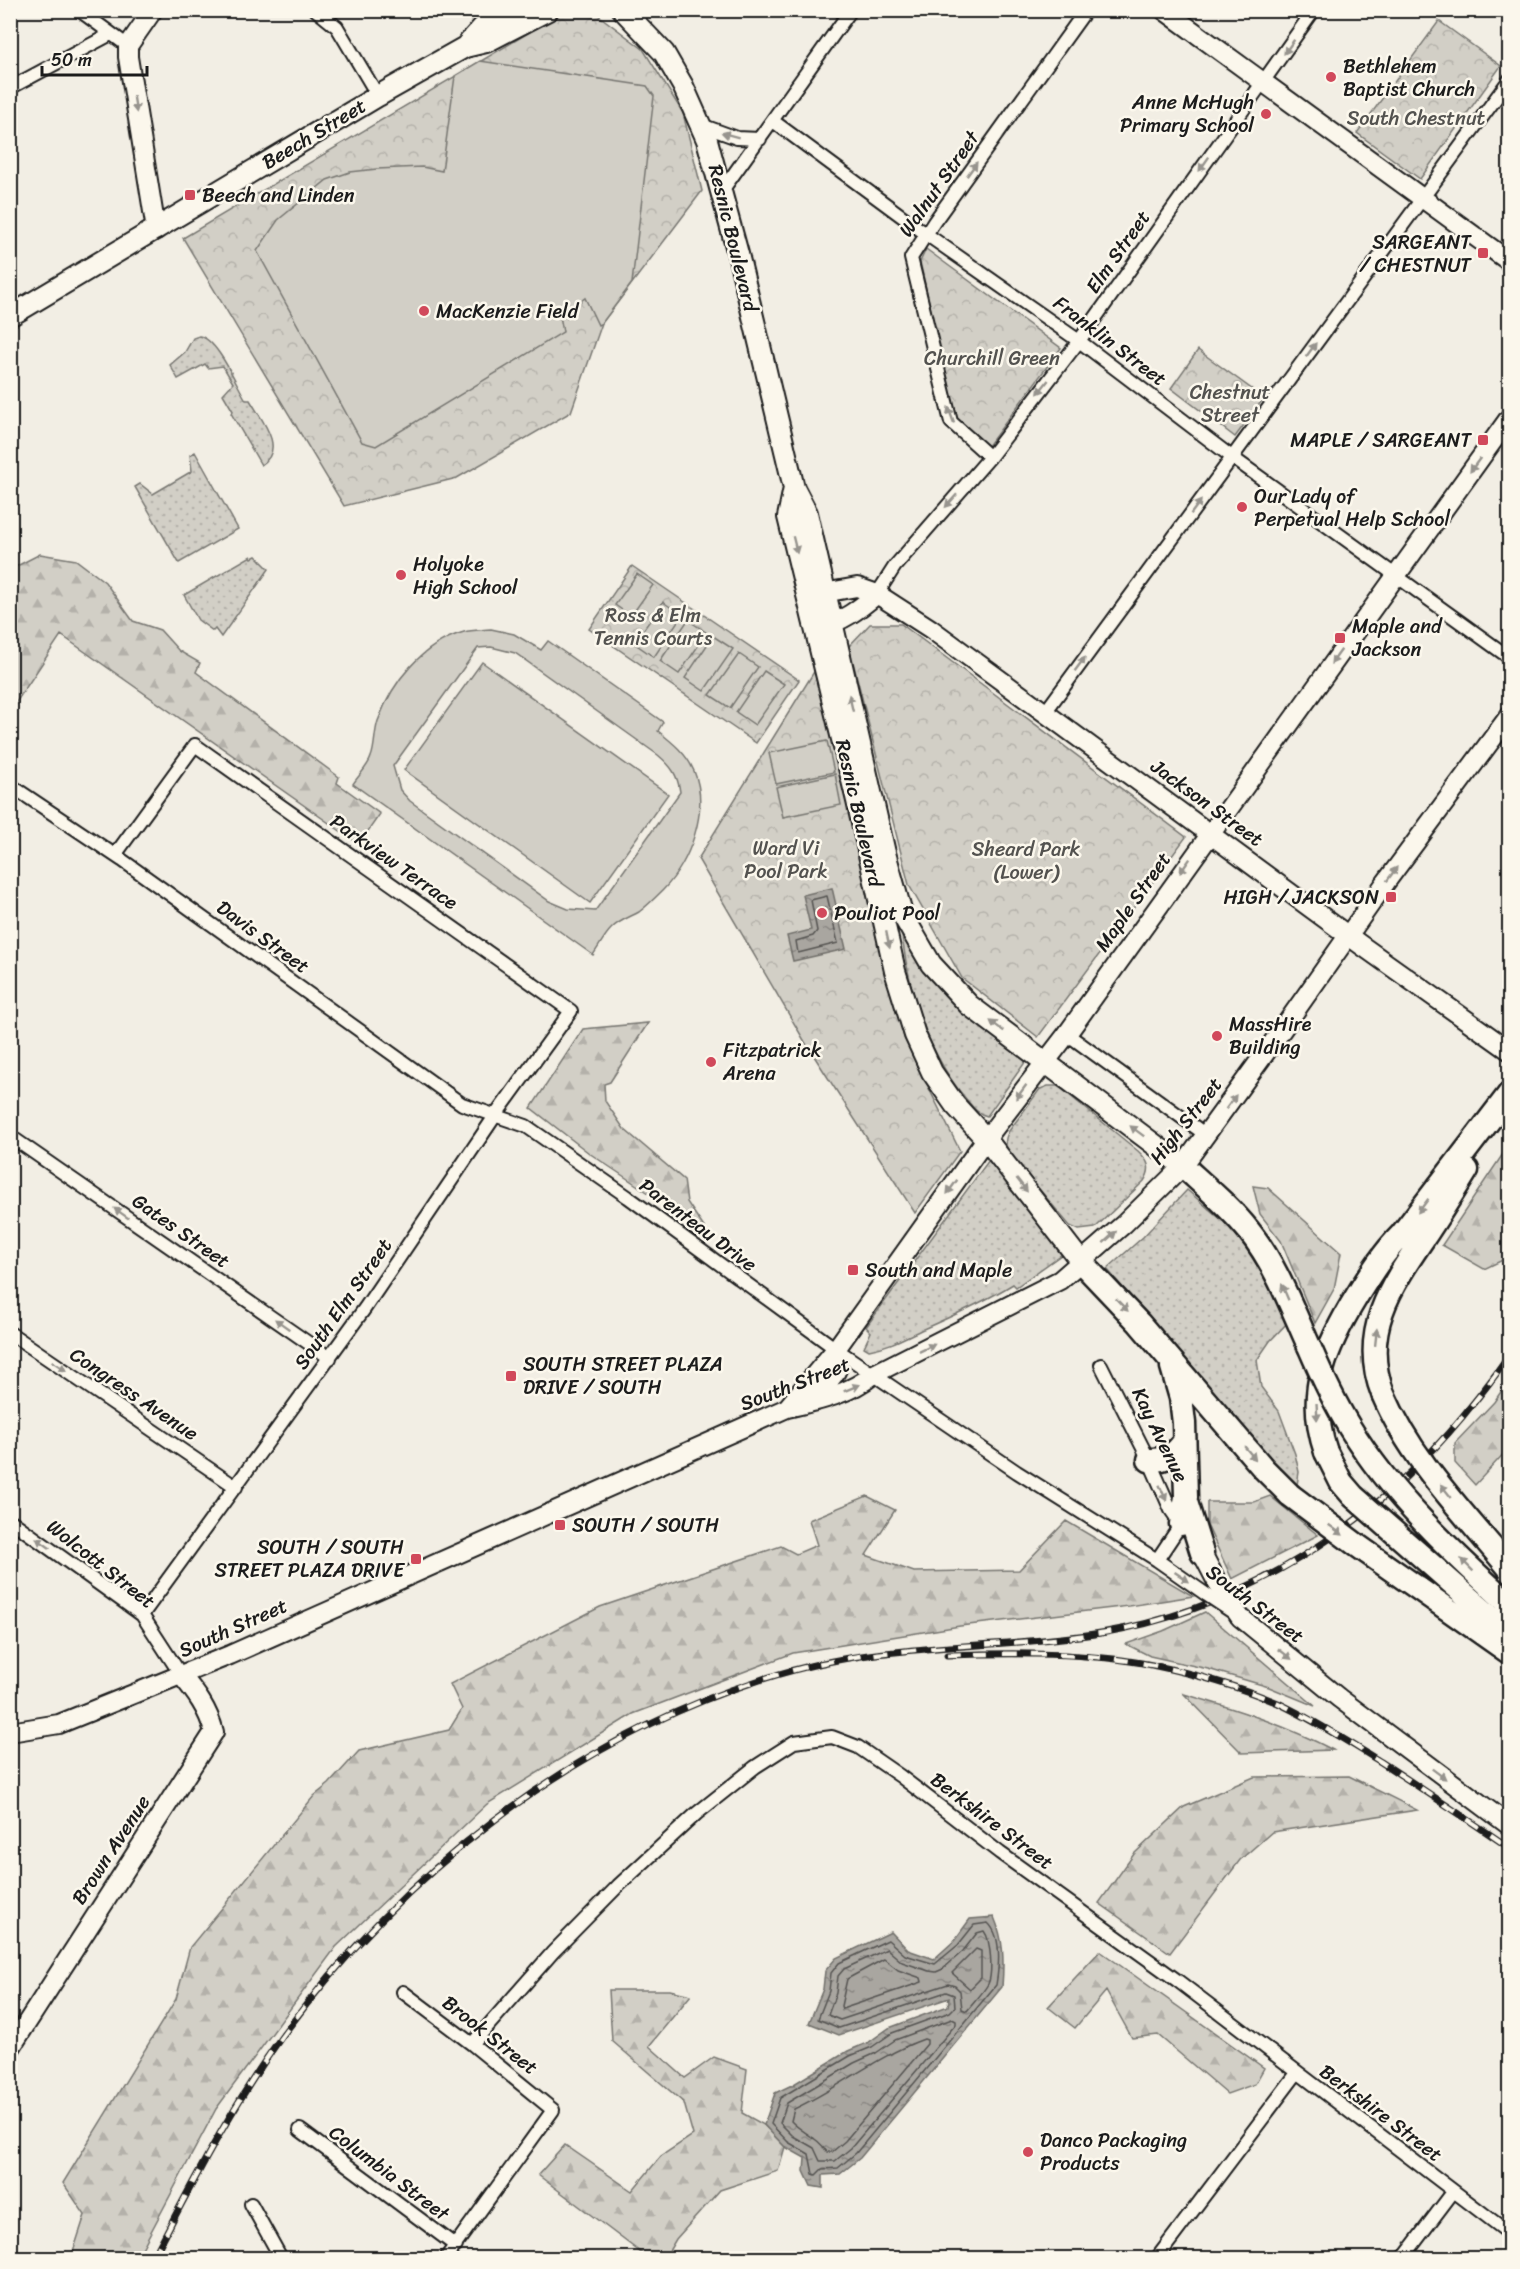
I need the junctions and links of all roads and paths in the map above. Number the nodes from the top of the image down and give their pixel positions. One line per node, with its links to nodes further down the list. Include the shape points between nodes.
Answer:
1 (80, 10): 11 (street)
2 (153, 10): 12 (main road)
3 (316, 10): 17 (street, via 337,27)
4 (510, 10): 13 (main road, Beech Street, via 482,28)
5 (548, 10): 13 (main road, Beech Street, via 486,42)
6 (623, 10): 19 (main road, Resnic Boulevard, via 664,53)
7 (851, 10): 18 (street)
8 (1086, 10): 24 (street, Walnut Street, one-way to 8)
9 (1164, 10): 15 (main road)
10 (1314, 10): 15 (street, Elm Street, one-way to 15)
11 (111, 34): 12 (street); 16 (street)
12 (128, 46): 23 (main road, one-way to 23)
13 (465, 47): 17 (main road, Beech Street)
14 (1509, 79): 22 (street)
15 (1263, 83): 22 (main road); 27 (street, Elm Street, one-way to 27)
16 (10, 88)
17 (378, 96): 23 (main road, Beech Street)
18 (773, 121): 20 (street); 24 (street, Franklin Street)
19 (701, 125): 20 (street, one-way to 19, via 737,138); 21 (main road, Resnic Boulevard)
20 (760, 139): 21 (street)
21 (722, 192): 32 (main road, Resnic Boulevard, via 794,488 807,513)
22 (1420, 198): 25 (main road); 30 (street, one-way to 22)
23 (156, 230): 26 (main road, Beech Street)
24 (926, 234): 27 (street, Franklin Street); 29 (street, Walnut Street, one-way to 24, via 951,422 911,258)
25 (1509, 262)
26 (10, 316)
27 (1079, 341): 29 (street, Elm Street, one-way to 29); 30 (street, Franklin Street)
28 (1509, 417): 31 (main road, Maple Street, one-way to 31)
29 (990, 457): 33 (street, Elm Street, one-way to 33, via 895,566)
30 (1233, 458): 31 (street, Franklin Street); 36 (street, one-way to 30)
31 (1396, 574): 35 (street, Franklin Street); 39 (main road, Maple Street, one-way to 39)
32 (816, 593): 33 (main road, Jackson Street, via 857,587); 34 (main road, Resnic Boulevard)
33 (877, 594): 34 (main road, via 856,612); 36 (main road, Jackson Street)
34 (824, 626): 45 (main road, Resnic Boulevard, one-way to 34, via 969,1005 931,964 902,914); 51 (main road, Resnic Boulevard, one-way to 51, via 895,971 915,1035 932,1072)
35 (1509, 658)
36 (1046, 711): 39 (main road, Jackson Street)
37 (1509, 715): 41 (main road, High Street, one-way to 37)
38 (10, 785): 40 (street, Davis Street)
39 (1209, 833): 41 (main road, Jackson Street); 43 (main road, Maple Street, one-way to 43)
40 (115, 855): 42 (street, Parkview Terrace, via 195,745); 48 (street, Davis Street, via 462,1104)
41 (1349, 936): 44 (main road, Jackson Street); 49 (main road, High Street, one-way to 41)
42 (571, 1011): 48 (street, South Elm Street)
43 (1066, 1034): 45 (main road, Maple Street); 49 (street)
44 (1509, 1051)
45 (1044, 1061): 51 (main road, Maple Street, one-way to 51); 52 (main road, Resnic Boulevard, one-way to 45)
46 (1509, 1093): 74 (highway, one-way to 74, bridge, via 1384,1254 1354,1301 1324,1359 1317,1397 1318,1425 1341,1482)
47 (1509, 1100): 69 (highway, one-way to 47, bridge, via 1432,1474 1397,1423 1378,1382 1375,1345 1384,1302 1393,1284)
48 (495, 1116): 55 (street, Parenteau Drive, via 532,1130); 56 (street, South Elm Street)
49 (1206, 1135): 52 (main road, High Street)
50 (10, 1136): 56 (street, Gates Street, one-way to 50)
51 (986, 1139): 53 (main road, Resnic Boulevard, one-way to 53); 55 (main road, Maple Street, one-way to 55)
52 (1183, 1166): 53 (main road, High Street, one-way to 52); 71 (highway, one-way to 52, bridge, via 1383,1476 1325,1384 1281,1282 1250,1232)
53 (1082, 1263): 57 (highway, one-way to 57); 59 (main road, High Street, one-way to 53, via 1051,1285)
54 (10, 1333): 63 (street, Congress Avenue, one-way to 63)
55 (836, 1349): 59 (street, Parenteau Drive); 60 (main road, via 839,1363 832,1377 814,1394)
56 (330, 1358): 63 (street, South Elm Street)
57 (1171, 1362): 61 (highway, via 1184,1423); 75 (highway, one-way to 75, bridge, via 1290,1495)
58 (1101, 1365): 62 (street, Kay Avenue)
59 (874, 1374): 60 (main road, South Street, one-way to 59, via 823,1400 862,1384); 68 (street, South Street, via 1017,1472)
60 (787, 1407): 76 (main road, South Street)
61 (1183, 1443): 62 (highway, via 1160,1461); 64 (highway)
62 (1149, 1460): 66 (street, Kay Avenue, one-way to 66)
63 (236, 1487): 72 (street, South Elm Street)
64 (1186, 1497): 66 (highway); 67 (highway)
65 (10, 1520): 72 (street, Wolcott Street, one-way to 65)
66 (1180, 1524): 67 (street, Kay Avenue); 68 (street)
67 (1202, 1553): 70 (main road, Kay Avenue)
68 (1156, 1560): 70 (street, South Street, one-way to 70)
69 (1509, 1569)
70 (1213, 1589): 73 (main road, Kay Avenue, bridge)
71 (1509, 1605)
72 (142, 1615): 76 (street, Wolcott Street)
73 (1240, 1617): 78 (main road, South Street, one-way to 78)
74 (1509, 1634)
75 (1509, 1653)
76 (181, 1675): 77 (main road, South Street, via 59,1724); 81 (main road, Brown Avenue, via 210,1716 214,1732)
77 (10, 1732)
78 (1509, 1826)
79 (403, 1992): 80 (street, Brook Street)
80 (472, 2044): 82 (street, Berkshire Street, via 561,1944 696,1814 794,1742 832,1737 858,1747 900,1776); 87 (street, Brook Street, via 553,2110)
81 (10, 2049)
82 (1297, 2073): 84 (street, Berkshire Street); 90 (street)
83 (300, 2130): 87 (street, Columbia Street)
84 (1453, 2193): 86 (street, Berkshire Street); 91 (street)
85 (251, 2204): 88 (street)
86 (1509, 2234)
87 (456, 2246): 89 (street)
88 (281, 2259)
89 (446, 2259)
90 (1157, 2259)
91 (1403, 2259)

